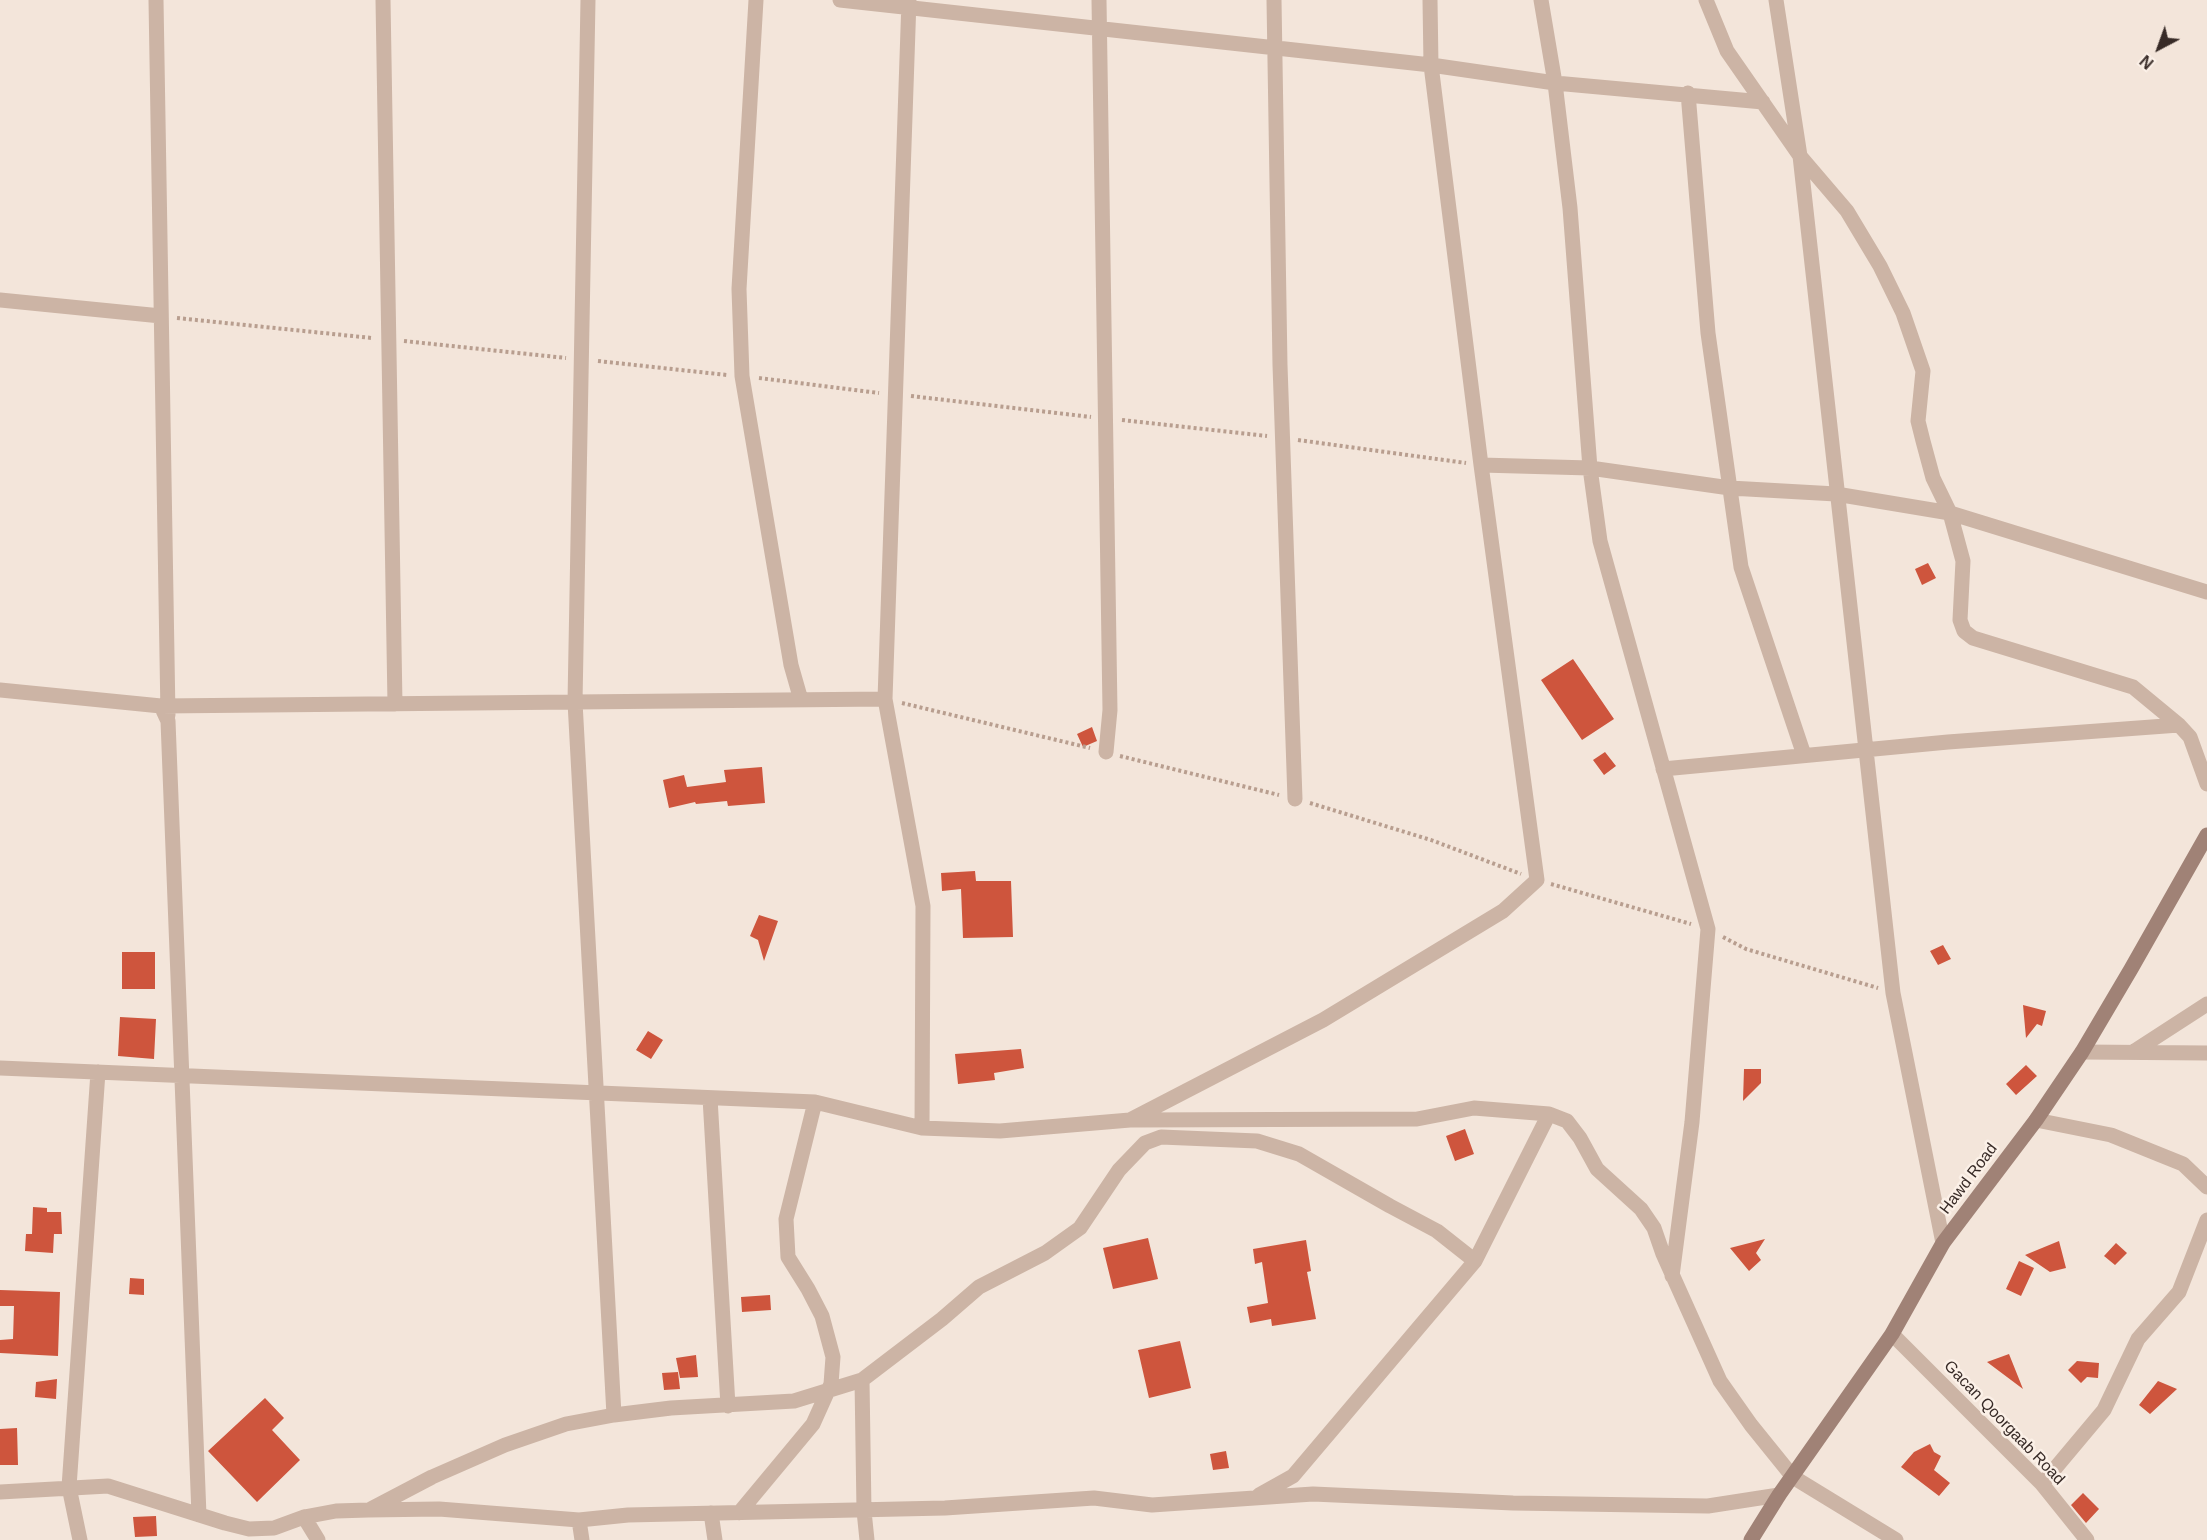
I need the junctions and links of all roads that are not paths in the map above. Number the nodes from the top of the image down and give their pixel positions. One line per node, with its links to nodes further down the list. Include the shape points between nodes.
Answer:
1 (156, 0): 21 (street)
2 (383, 0): 32 (street)
3 (588, 0): 31 (street)
4 (756, 0): 30 (street, via 739,289 742,376 791,665)
5 (840, 0): 12 (street)
6 (1099, 0): 13 (street)
7 (1274, 0): 14 (street)
8 (1430, 0): 15 (street)
9 (1541, 0): 16 (street)
10 (1706, 0): 18 (street, via 1727,51)
11 (1776, 0): 19 (street)
12 (909, 4): 13 (street); 29 (street)
13 (1099, 29): 14 (street); 36 (street, via 1110,710)
14 (1275, 48): 15 (street); 40 (street, via 1282,438)
15 (1431, 65): 16 (street); 22 (street)
16 (1555, 82): 17 (street); 23 (street, via 1570,208)
17 (1688, 93): 18 (street); 24 (street, via 1708,333)
18 (1763, 102): 19 (street)
19 (1800, 156): 25 (street); 26 (street, via 1847,211 1903,313 1923,371 1920,431 1933,478)
20 (0, 300): 21 (street)
21 (161, 316): 33 (street)
22 (1481, 465): 23 (street); 53 (street, via 1537,880 1503,911 1323,1020)
23 (1590, 468): 24 (street); 38 (street, via 1600,541)
24 (1730, 488): 25 (street); 37 (street, via 1741,567)
25 (1836, 494): 26 (street); 35 (street)
26 (1950, 513): 27 (street); 34 (street, via 1963,561 1960,620 1964,631 1973,638 2133,687)
27 (2207, 592)
28 (0, 690): 33 (street)
29 (885, 699): 30 (street); 55 (street, via 923,906)
30 (801, 700): 31 (street)
31 (575, 702): 32 (street); 49 (street)
32 (394, 704): 33 (street)
33 (165, 711): 48 (street)
34 (2179, 725): 35 (street); 39 (street, via 2190,737)
35 (1865, 751): 37 (street); 58 (street, via 1893,993)
36 (1106, 753)
37 (1804, 755): 38 (street)
38 (1663, 769): 60 (street, via 1708,929 1692,1122)
39 (2207, 784)
40 (1295, 798)
41 (2207, 835): 43 (main road, Hawd Road)
42 (2207, 1005): 44 (street)
43 (2082, 1052): 44 (street); 54 (main road, Hawd Road)
44 (2133, 1052): 45 (street)
45 (2207, 1053)
46 (0, 1068): 47 (street)
47 (98, 1072): 48 (street); 68 (street)
48 (182, 1075): 49 (street); 76 (street)
49 (597, 1093): 50 (street); 65 (street)
50 (710, 1098): 51 (street); 64 (street)
51 (815, 1102): 55 (street); 63 (street, via 786,1219 788,1257 822,1316 833,1357)
52 (1550, 1114): 53 (street, via 1474,1108 1417,1119); 59 (street); 60 (street, via 1567,1121 1597,1169 1641,1209 1654,1228)
53 (1130, 1120): 55 (street, via 1000,1131)
54 (2036, 1120): 56 (street, via 2111,1135 2183,1164); 58 (main road, Hawd Road)
55 (922, 1128)
56 (2207, 1187)
57 (2207, 1220): 67 (street, via 2179,1292 2138,1339 2104,1410)
58 (1943, 1244): 61 (main road, Hawd Road)
59 (1475, 1261): 62 (street, via 1437,1231 1299,1154 1257,1141 1161,1137 1145,1143 1119,1170 1080,1228 1045,1253 979,1287); 71 (street, via 1293,1476)
60 (1672, 1276): 66 (street, via 1720,1381)
61 (1892, 1334): 66 (main road, Hawd Road); 67 (street, Gacan Qoorgaab Road)
62 (862, 1380): 63 (street); 73 (street)
63 (828, 1391): 64 (street, via 794,1401); 75 (street, via 813,1424)
64 (728, 1406): 65 (street)
65 (614, 1415): 72 (street, via 566,1424 505,1444)
66 (1793, 1477): 70 (main road, Hawd Road); 85 (street)
67 (2042, 1484): 86 (street, Gacan Qoorgaab Road)
68 (69, 1487): 69 (street); 76 (street, via 108,1486); 79 (street)
69 (0, 1492)
70 (1779, 1495): 71 (street, via 1708,1506 1313,1494); 84 (main road, Hawd Road)
71 (1254, 1498): 73 (street, via 1152,1505 1094,1498)
72 (368, 1510): 77 (street); 78 (street, via 439,1509)
73 (864, 1511): 75 (street); 83 (street)
74 (711, 1513): 75 (street); 78 (street); 82 (street)
75 (739, 1513)
76 (200, 1515): 77 (street, via 249,1529 274,1528)
77 (304, 1517): 80 (street)
78 (579, 1520): 81 (street)
79 (80, 1540)
80 (318, 1540)
81 (582, 1540)
82 (715, 1540)
83 (867, 1540)
84 (1750, 1540)
85 (1896, 1540)
86 (2087, 1540)

